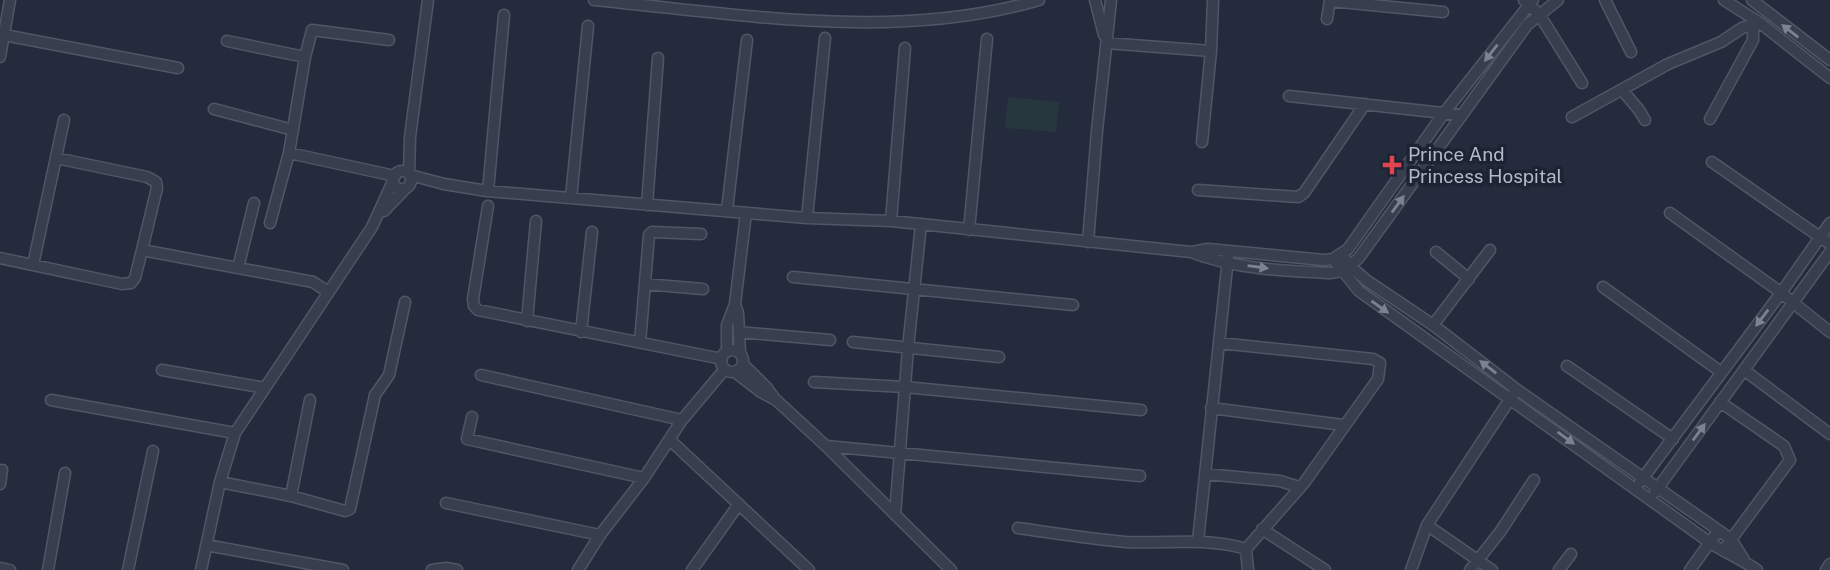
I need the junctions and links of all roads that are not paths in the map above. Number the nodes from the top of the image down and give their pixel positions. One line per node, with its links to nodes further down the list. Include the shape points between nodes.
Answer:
1 (10, 0): 20 (street)
2 (428, 0): 52 (street)
3 (594, 0): 4 (street, via 867,22 929,21)
4 (1039, 0)
5 (1095, 0): 26 (street)
6 (1111, 0): 26 (street)
7 (1213, 0): 28 (street)
8 (1558, 0): 15 (street)
9 (1605, 0): 29 (street)
10 (1752, 0): 33 (street, one-way to 10)
11 (1330, 1): 14 (street); 17 (street)
12 (1529, 1): 15 (street); 41 (street, one-way to 41)
13 (1732, 2): 19 (street)
14 (1443, 12)
15 (1539, 14): 36 (street); 42 (street)
16 (505, 15): 56 (street)
17 (1327, 19)
18 (588, 26): 57 (street)
19 (1757, 26): 35 (street); 37 (street, via 1742,28); 46 (street)
20 (4, 35): 30 (street); 34 (street)
21 (825, 38): 65 (street)
22 (988, 38): 71 (street)
23 (389, 40): 31 (street, via 316,29 309,35)
24 (747, 40): 61 (street)
25 (228, 41): 31 (street)
26 (1106, 43): 28 (street); 75 (street)
27 (905, 48): 67 (street)
28 (1211, 51): 48 (street)
29 (1631, 52)
30 (0, 57)
31 (305, 57): 47 (street)
32 (658, 58): 59 (street)
33 (1830, 60)
34 (178, 68)
35 (1830, 78)
36 (1582, 83)
37 (1623, 91): 43 (street); 45 (street)
38 (1289, 96): 39 (street)
39 (1366, 104): 41 (street); 55 (street, via 1298,197)
40 (214, 110): 47 (street)
41 (1444, 113): 42 (street); 82 (street)
42 (1461, 115): 86 (street, one-way to 42, via 1358,259)
43 (1572, 117)
44 (64, 120): 50 (street)
45 (1645, 120)
46 (1710, 120)
47 (293, 130): 49 (street)
48 (1202, 142)
49 (289, 153): 52 (street); 68 (street)
50 (56, 158): 77 (street, via 156,182); 84 (street)
51 (1712, 162): 74 (street)
52 (401, 175): 53 (street); 54 (street, via 411,182); 54 (street, via 396,187); 64 (street)
53 (444, 184): 54 (street); 56 (street)
54 (406, 188): 64 (street)
55 (1198, 190)
56 (488, 191): 57 (street)
57 (571, 198): 59 (street)
58 (254, 203): 85 (street)
59 (647, 205): 61 (street)
60 (488, 206): 99 (street, via 474,306)
61 (727, 210): 62 (street)
62 (746, 213): 65 (street); 96 (street)
63 (1671, 213): 94 (street)
64 (379, 216): 93 (street)
65 (807, 218): 67 (street)
66 (536, 221): 99 (street)
67 (891, 221): 70 (street)
68 (270, 223)
69 (1830, 223): 74 (street)
70 (921, 225): 71 (street); 92 (street)
71 (969, 230): 75 (street)
72 (592, 232): 101 (street)
73 (701, 234): 89 (street, via 652,232)
74 (1820, 236): 76 (street); 94 (street)
75 (1088, 242): 81 (street, via 1191,252 1207,258)
76 (1830, 244)
77 (142, 250): 84 (street, via 131,284); 85 (street)
78 (1490, 250): 88 (street)
79 (1436, 251): 88 (street)
80 (1830, 252): 97 (street)
81 (1228, 256): 82 (street); 86 (street, one-way to 86, via 1310,272); 107 (street)
82 (1337, 257): 86 (street)
83 (0, 258): 84 (street)
84 (33, 265)
85 (237, 268): 93 (street, via 313,282)
86 (1345, 269): 100 (street); 119 (street, one-way to 119, via 1359,291)
87 (793, 277): 92 (street)
88 (1469, 279): 100 (street)
89 (645, 284): 91 (street); 105 (street)
90 (1603, 287): 114 (street)
91 (703, 289)
92 (913, 289): 98 (street); 108 (street)
93 (328, 292): 118 (street)
94 (1781, 293): 97 (street); 114 (street, one-way to 114)
95 (405, 302): 147 (street, via 389,375 375,395 352,505 345,511)
96 (735, 304): 102 (street); 110 (street, via 727,325)
97 (1793, 304): 103 (street); 113 (street)
98 (1073, 305)
99 (527, 321): 101 (street)
100 (1433, 325): 119 (street, one-way to 100)
101 (581, 332): 105 (street)
102 (739, 332): 104 (street); 110 (street)
103 (1830, 332)
104 (830, 340)
105 (640, 342): 110 (street)
106 (853, 342): 108 (street)
107 (1219, 343): 123 (street); 127 (street, via 1380,363 1378,379)
108 (908, 348): 109 (street); 117 (street)
109 (999, 357)
110 (732, 361): 126 (street); 132 (street)
111 (1567, 366): 130 (street)
112 (162, 370): 118 (street)
113 (1744, 370): 122 (street); 129 (street)
114 (1721, 372): 130 (street)
115 (481, 375): 126 (street)
116 (814, 382): 117 (street)
117 (905, 387): 124 (street); 134 (street)
118 (265, 388): 128 (street)
119 (1513, 394): 139 (street); 146 (street, one-way to 146); 152 (street)
120 (51, 400): 128 (street)
121 (310, 400): 147 (street)
122 (1720, 402): 145 (street, one-way to 122); 157 (street, via 1784,446 1790,460)
123 (1212, 408): 127 (street); 137 (street)
124 (1141, 410)
125 (472, 417): 140 (street, via 467,439)
126 (682, 420): 131 (street)
127 (1343, 425): 144 (street)
128 (235, 433): 142 (street)
129 (1830, 434)
130 (1674, 439): 139 (street)
131 (670, 440): 140 (street); 150 (street)
132 (827, 446): 134 (street); 151 (street)
133 (153, 451): 171 (street)
134 (900, 453): 138 (street); 151 (street)
135 (2, 470): 143 (street)
136 (65, 473): 170 (street)
137 (1206, 474): 144 (street); 158 (street)
138 (1140, 476)
139 (1643, 477): 145 (street); 146 (street)
140 (645, 478): 156 (street)
141 (1534, 480): 164 (street)
142 (219, 482): 147 (street); 160 (street)
143 (0, 484)
144 (1300, 487): 154 (street)
145 (1658, 487): 148 (street); 155 (street)
146 (1636, 489): 148 (street)
147 (291, 496)
148 (1650, 499): 159 (street)
149 (446, 503): 156 (street)
150 (739, 504): 168 (street); 177 (street)
151 (895, 516): 178 (street)
152 (1427, 525): 164 (street); 181 (street)
153 (1017, 528): 158 (street, via 1126,542)
154 (1262, 529): 161 (street); 180 (street)
155 (1718, 531): 157 (street); 159 (street)
156 (600, 535): 176 (street)
157 (1731, 539): 162 (street); 165 (street)
158 (1198, 541): 161 (street)
159 (1709, 542): 162 (street); 185 (street)
160 (206, 545): 172 (street); 173 (street)
161 (1247, 548): 179 (street)
162 (1723, 551): 165 (street)
163 (1572, 554): 184 (street)
164 (1477, 559): 182 (street); 183 (street)
165 (1744, 560): 186 (street)
166 (1830, 564): 187 (street)
167 (0, 568): 169 (street)
168 (806, 569)
169 (10, 570)
170 (48, 570)
171 (128, 570)
172 (201, 570)
173 (342, 570)
174 (432, 570): 175 (street)
175 (457, 570)
176 (578, 570)
177 (692, 570)
178 (951, 570)
179 (1248, 570)
180 (1325, 570)
181 (1411, 570)
182 (1470, 570)
183 (1492, 570)
184 (1559, 570)
185 (1689, 570)
186 (1757, 570)
187 (1826, 570)

